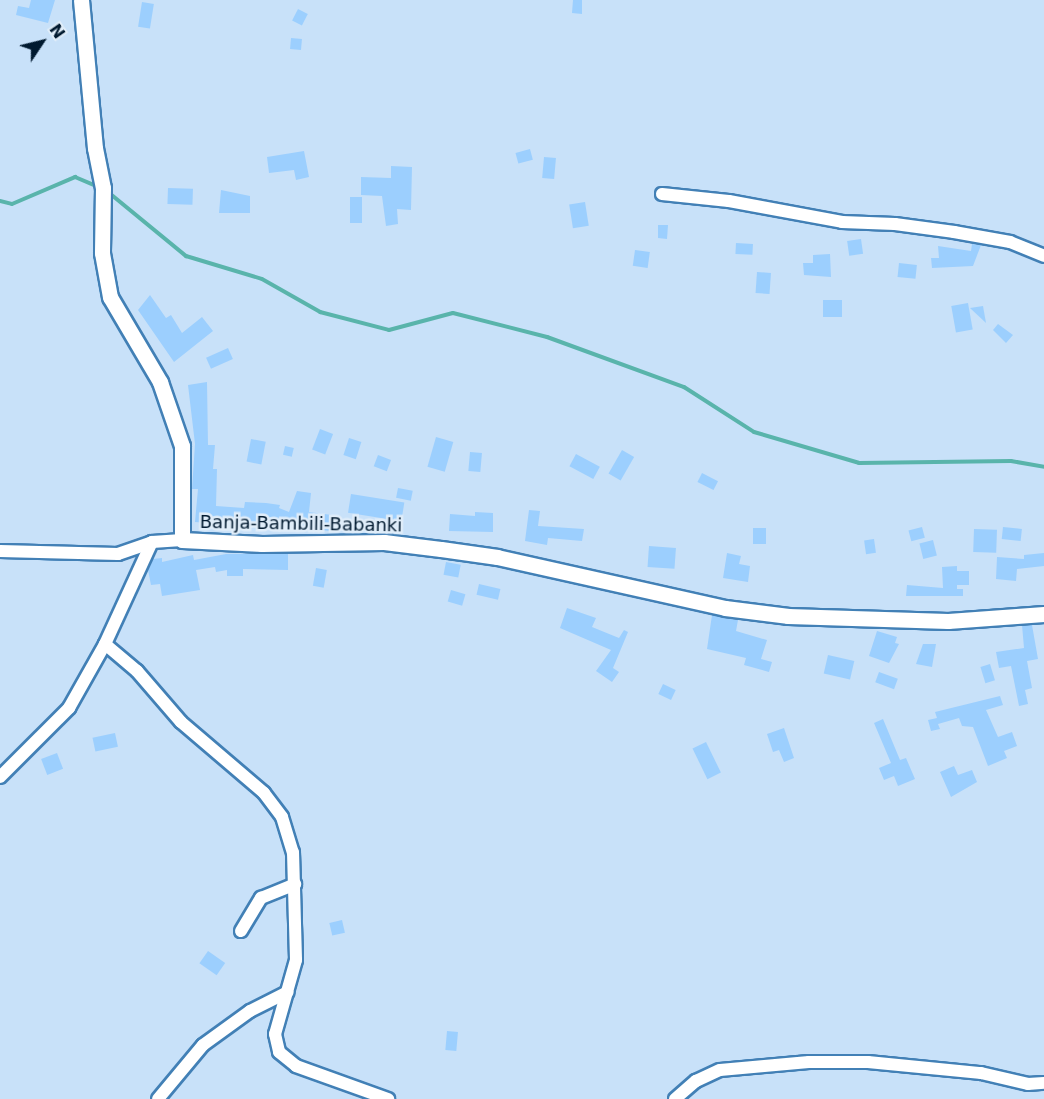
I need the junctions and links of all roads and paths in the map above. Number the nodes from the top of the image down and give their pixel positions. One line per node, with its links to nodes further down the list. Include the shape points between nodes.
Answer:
1 (81, 0): 4 (street, Banja-Bambili-Babanki, via 95,148 104,188 102,253 110,297 160,382 182,446)
2 (662, 194): 3 (street, via 729,201 842,222 954,232 1011,242)
3 (1044, 256)
4 (182, 540): 5 (street); 7 (street, Banja-Bambili-Babanki, via 262,544 384,542 441,549 497,557 725,608 788,616 948,621)
5 (152, 542): 6 (street, via 118,554); 8 (street)
6 (0, 551)
7 (1044, 614)
8 (105, 645): 9 (street, via 69,708 39,743); 10 (street, via 137,671 182,722 264,794 282,817 293,852)
9 (0, 777)
10 (295, 884): 11 (street, via 261,898); 12 (street, via 296,960)
11 (241, 931)
12 (288, 992): 14 (street, via 250,1011 203,1045); 15 (street, via 275,1034 279,1052 296,1066)
13 (1044, 1083): 16 (street, via 868,1062 809,1062 720,1070 696,1081)
14 (158, 1099)
15 (388, 1099)
16 (675, 1099)

